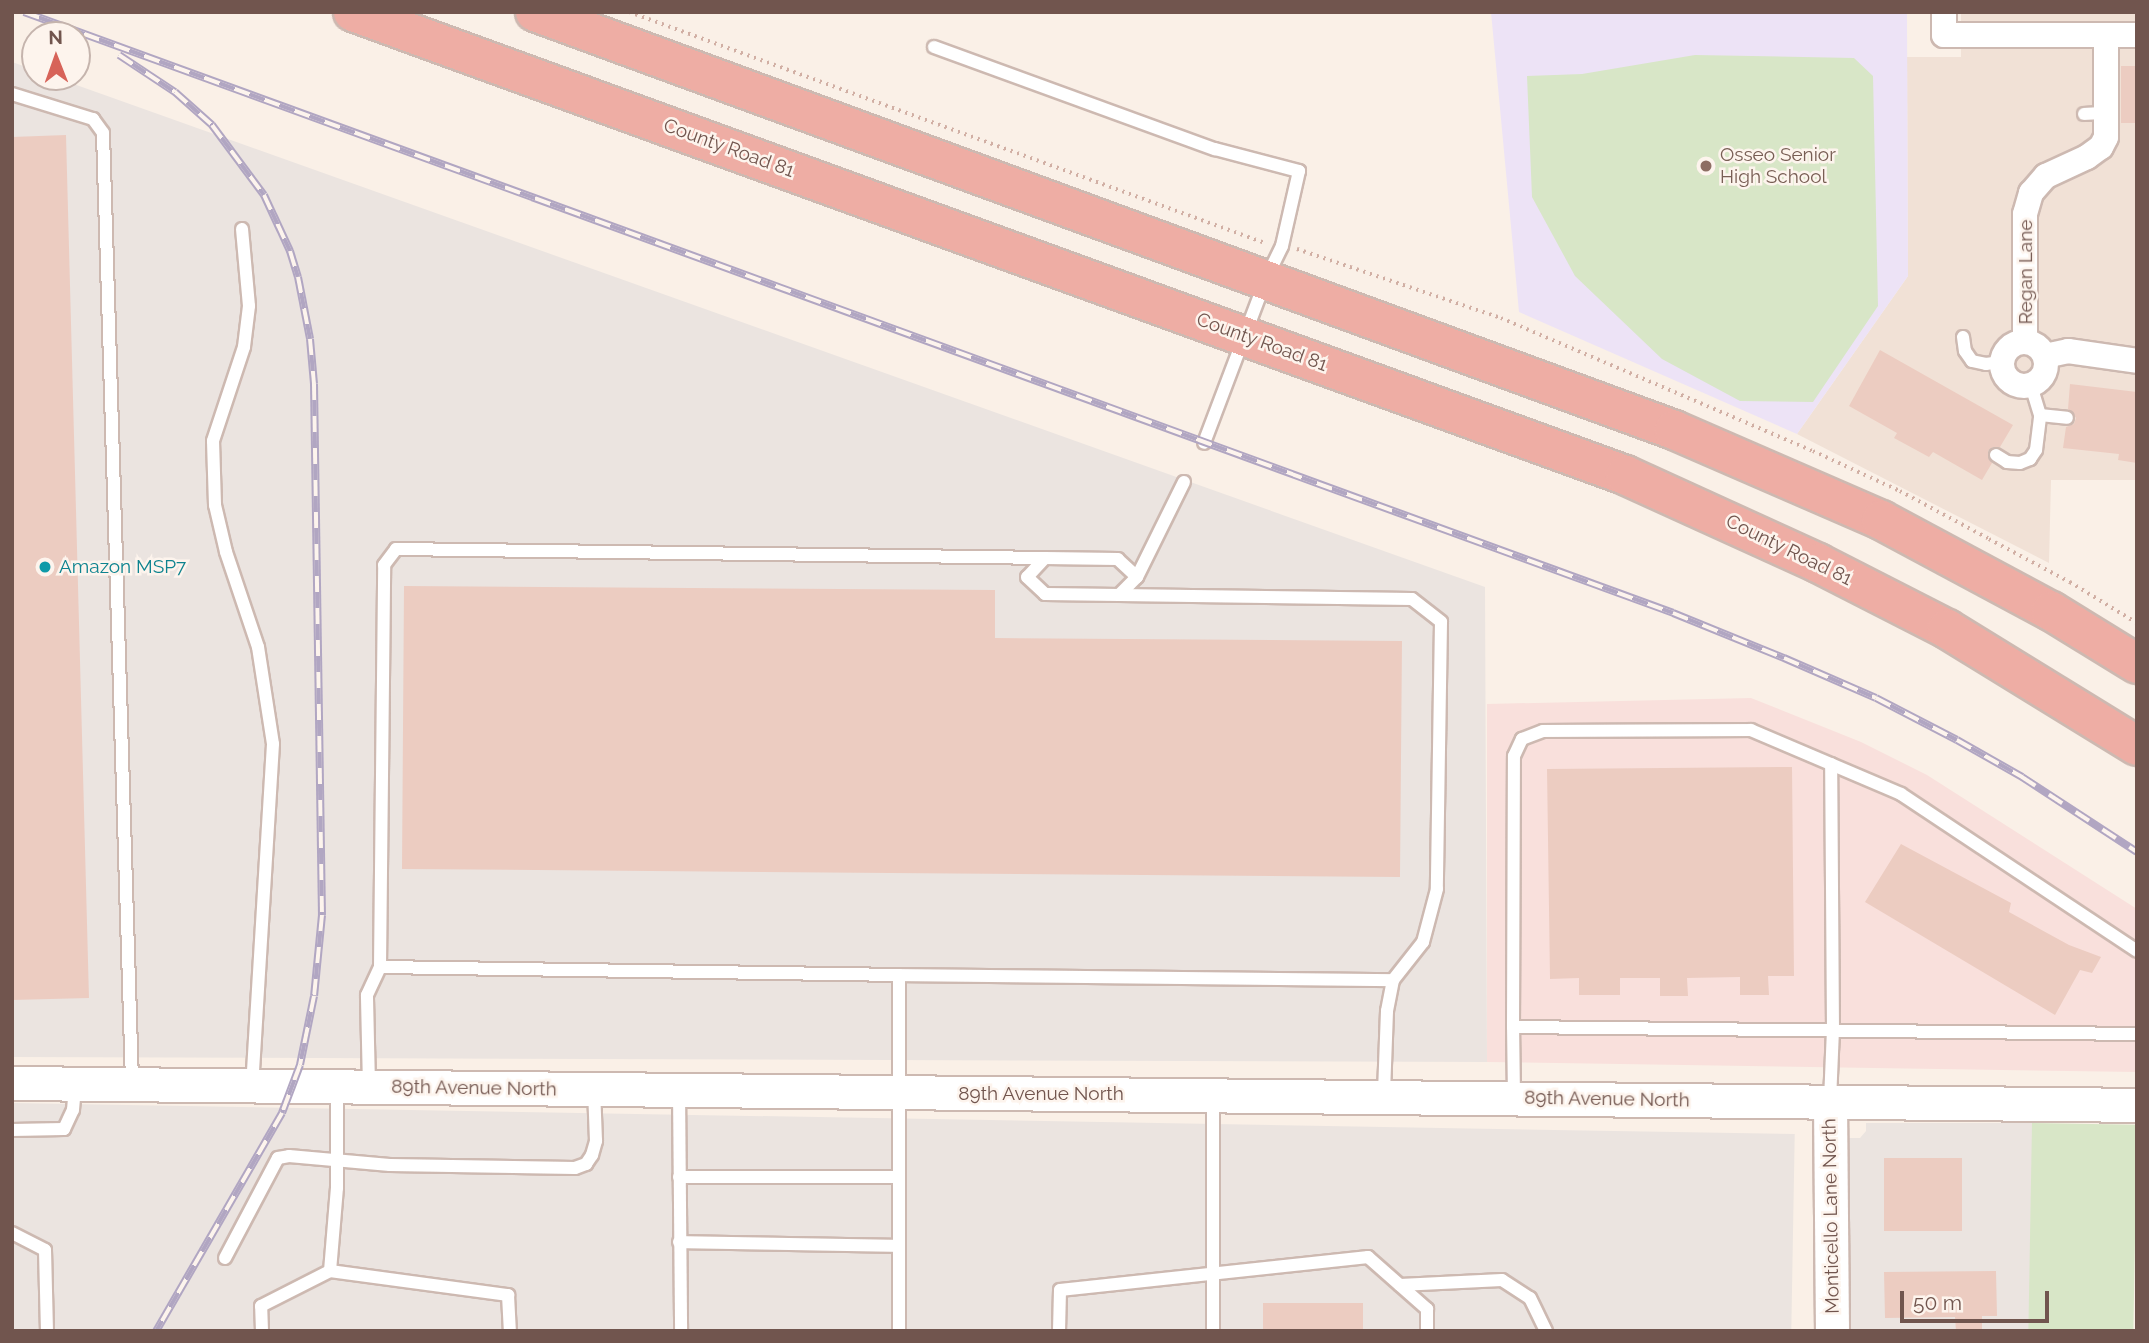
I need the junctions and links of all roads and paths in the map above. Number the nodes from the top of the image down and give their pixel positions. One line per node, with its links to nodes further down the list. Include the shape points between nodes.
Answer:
1 (353, 12): 10 (highway, County Road 81)
2 (535, 12): 9 (highway)
3 (1944, 23): 4 (street)
4 (2106, 35): 5 (street); 12 (street, Regan Lane, via 2095,113 2106,137 2087,157 2046,176 2031,193 2025,214)
5 (2137, 35)
6 (934, 47): 9 (lane, via 1215,149 1299,171 1282,246)
7 (12, 94): 37 (lane, via 93,118 103,133)
8 (242, 229): 38 (lane, via 249,306 244,347 213,441 215,505 258,647 273,744)
9 (1266, 279): 10 (lane); 25 (highway, via 1674,430 1791,479 1881,520 2051,611)
10 (1245, 335): 19 (lane); 26 (highway, County Road 81, via 1682,499 1947,629)
11 (1963, 337): 15 (lane, via 1972,361)
12 (2025, 341): 13 (street, Regan Lane); 15 (street, Regan Lane, via 2009,346)
13 (2045, 356): 14 (street, via 2068,351); 16 (street, via 2044,374)
14 (2137, 361)
15 (2001, 362): 16 (street, via 2013,384)
16 (2031, 385): 17 (lane)
17 (2040, 415): 18 (lane); 20 (lane, via 2036,450 2030,459 2007,462)
18 (2067, 418)
19 (1204, 443)
20 (1996, 455)
21 (1184, 482): 23 (lane)
22 (1045, 558): 23 (lane, via 1118,559); 24 (lane, via 1027,577 1045,594); 29 (lane, via 396,549 384,565)
23 (1137, 577): 24 (lane)
24 (1119, 595): 31 (lane, via 1412,599 1441,622 1437,889 1423,942)
25 (2137, 664)
26 (2137, 746)
27 (1831, 764): 28 (lane, via 1901,793); 32 (lane, via 1751,730 1543,731 1522,739 1514,756); 33 (lane)
28 (2137, 951)
29 (380, 967): 30 (lane); 39 (lane, via 367,995)
30 (899, 975): 31 (lane); 42 (lane)
31 (1393, 980): 44 (lane, via 1387,1011)
32 (1513, 1027): 33 (lane); 45 (lane)
33 (1833, 1030): 34 (lane); 46 (lane)
34 (2137, 1034)
35 (12, 1083): 36 (street, 89th Avenue North)
36 (75, 1084): 37 (street, 89th Avenue North); 48 (lane, via 73,1110 64,1129)
37 (132, 1084): 38 (street, 89th Avenue North)
38 (251, 1084): 39 (street, 89th Avenue North)
39 (353, 1086): 40 (street, 89th Avenue North); 49 (lane)
40 (594, 1090): 41 (street, 89th Avenue North); 49 (lane, via 596,1141 586,1164 575,1168)
41 (679, 1090): 42 (street, 89th Avenue North); 50 (lane)
42 (897, 1093): 43 (street, 89th Avenue North); 51 (lane)
43 (1213, 1095): 44 (street, 89th Avenue North); 57 (lane)
44 (1384, 1097): 45 (street, 89th Avenue North)
45 (1514, 1098): 46 (street, 89th Avenue North)
46 (1829, 1102): 47 (street, 89th Avenue North); 68 (street, Monticello Lane North)
47 (2137, 1105)
48 (12, 1130)
49 (338, 1163): 55 (lane, via 278,1158); 56 (lane)
50 (679, 1177): 51 (lane); 53 (lane)
51 (898, 1177): 54 (lane)
52 (12, 1233): 59 (lane, via 45,1250)
53 (680, 1242): 54 (lane); 62 (lane)
54 (899, 1246): 63 (lane)
55 (225, 1258)
56 (330, 1271): 60 (lane, via 261,1306); 61 (lane, via 509,1295)
57 (1213, 1274): 58 (lane, via 1368,1257); 64 (lane, via 1060,1290); 65 (lane)
58 (1400, 1284): 66 (lane, via 1427,1309); 67 (lane, via 1502,1280 1530,1298)
59 (47, 1331)
60 (262, 1331)
61 (510, 1331)
62 (681, 1331)
63 (900, 1331)
64 (1059, 1331)
65 (1213, 1331)
66 (1427, 1331)
67 (1546, 1331)
68 (1832, 1331)

